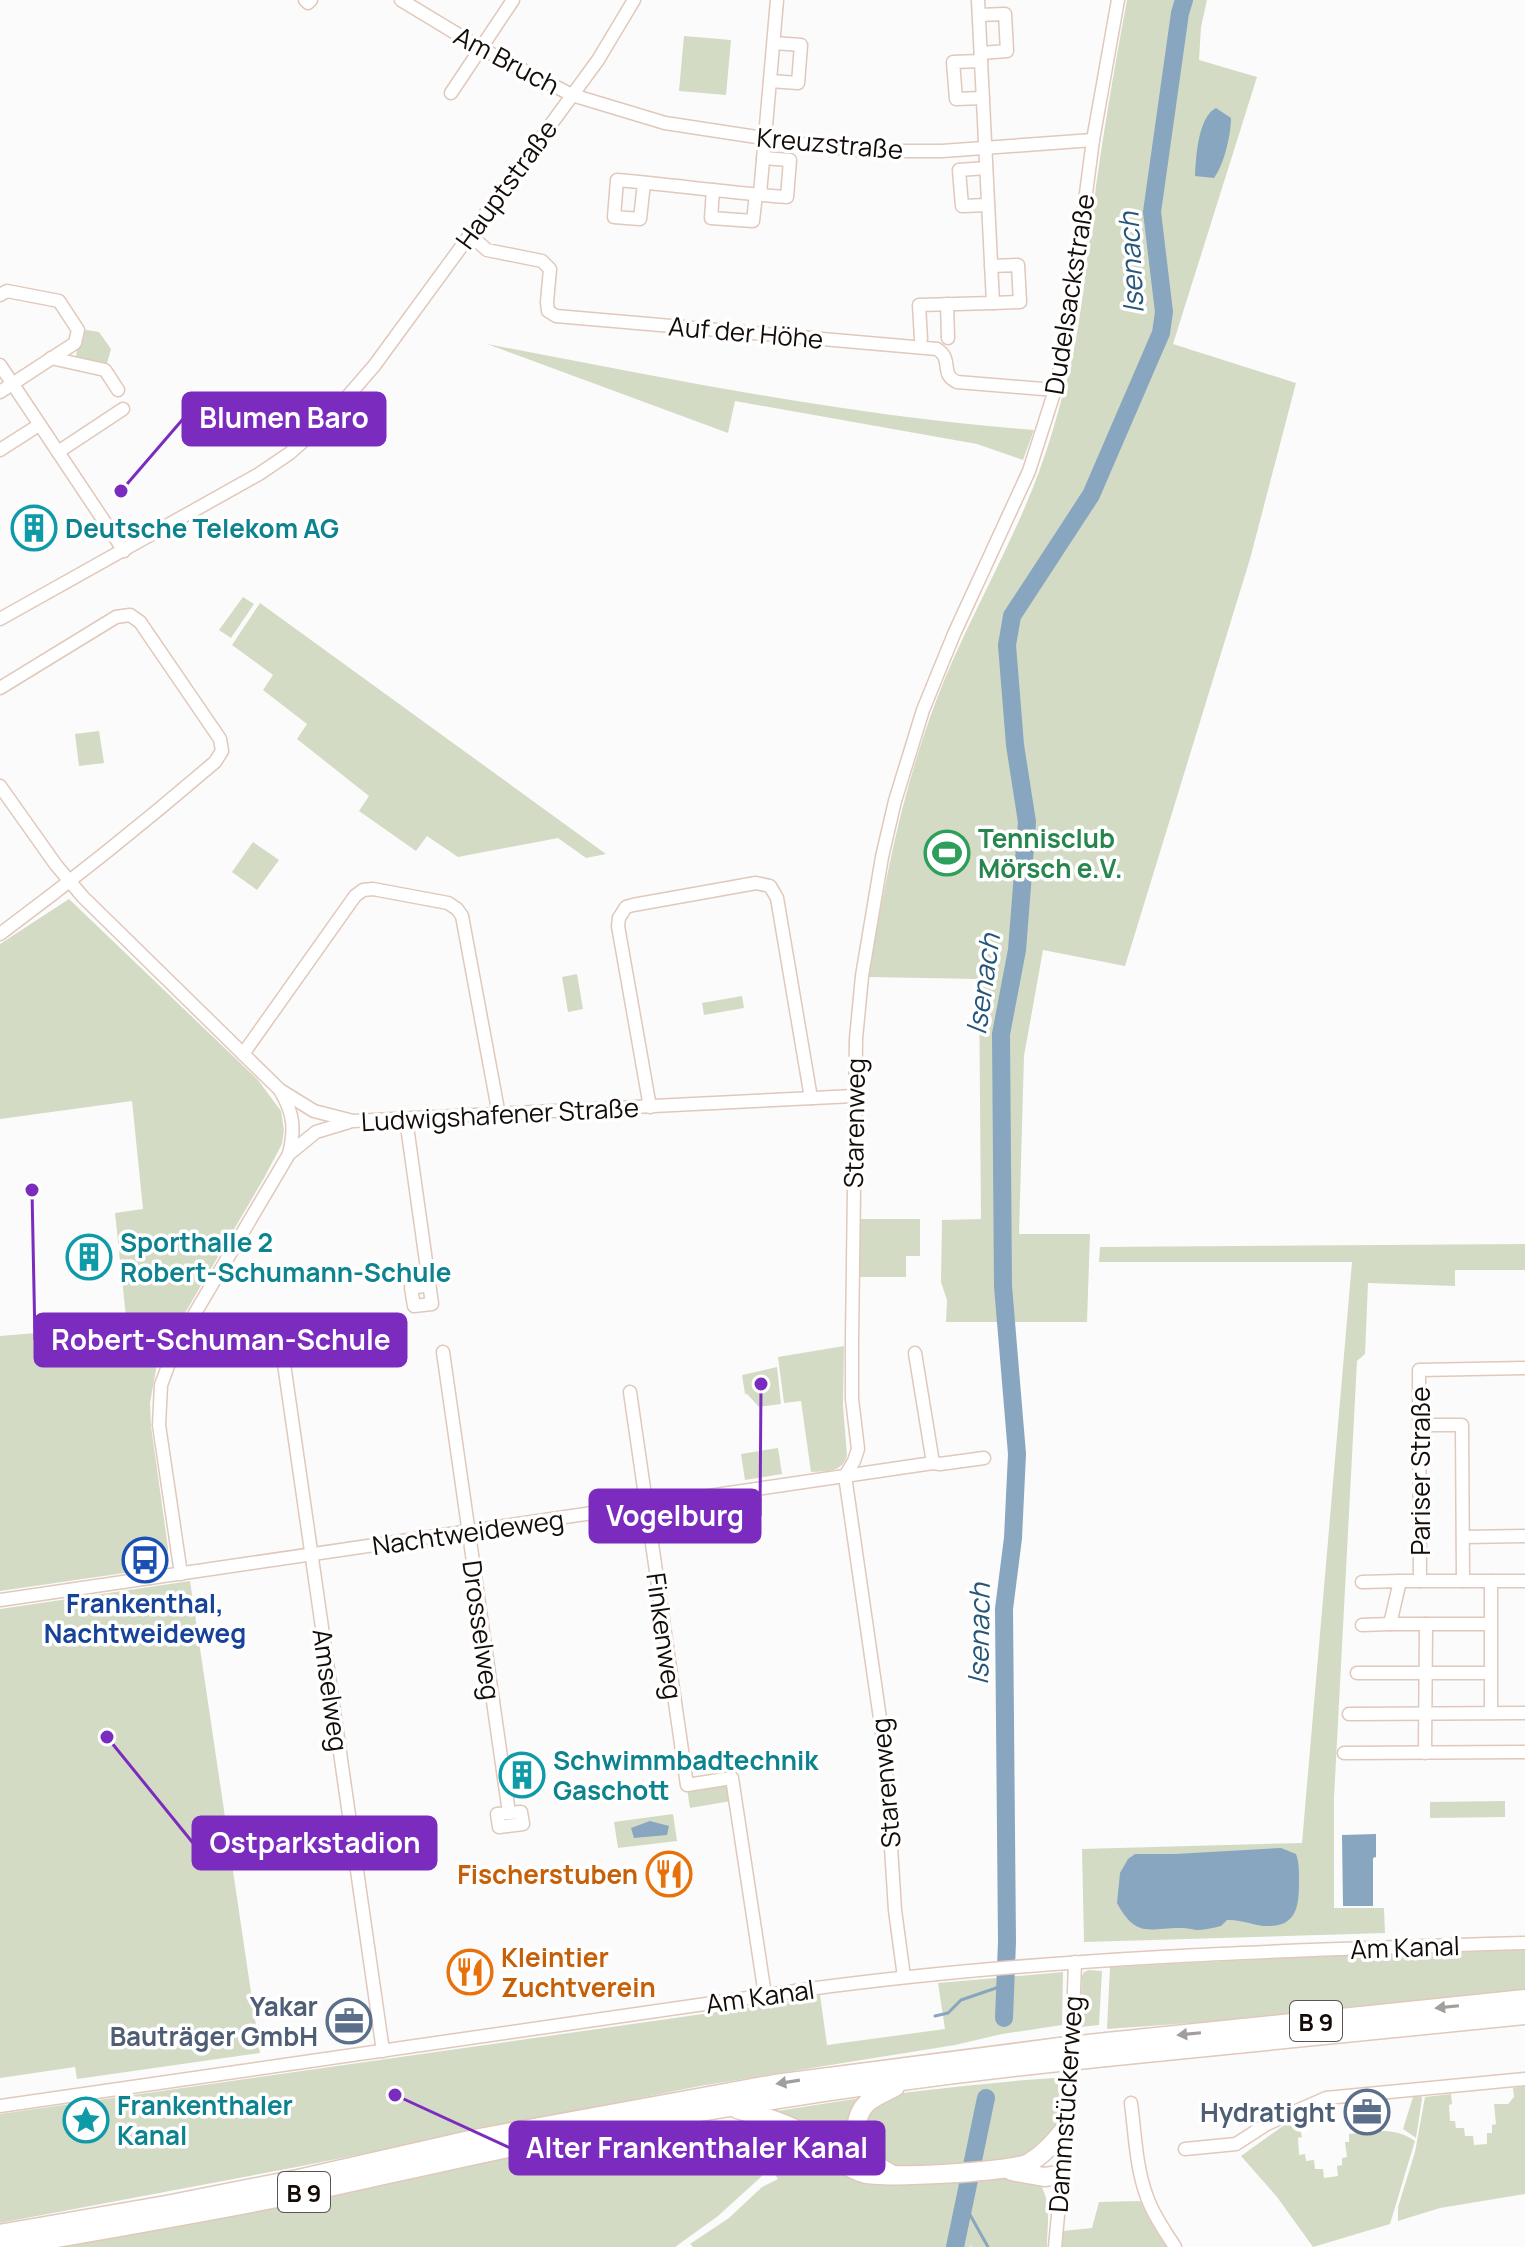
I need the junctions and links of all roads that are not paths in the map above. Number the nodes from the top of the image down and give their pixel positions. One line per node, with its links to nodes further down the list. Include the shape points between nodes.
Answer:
1 (401, 0): 9 (street, Am Bruch)
2 (513, 0): 9 (street)
3 (634, 0): 13 (street, Hauptstraße)
4 (777, 0): 8 (street)
5 (978, 0): 7 (street)
6 (1118, 0): 16 (street, Dudelsackstraße)
7 (979, 15): 10 (street); 10 (street, via 1005,14 1007,51)
8 (774, 43): 11 (street); 11 (street, via 801,45 798,83)
9 (482, 49): 12 (street); 13 (street, Am Bruch)
10 (981, 57): 14 (street); 14 (street, via 953,62 956,99)
11 (770, 81): 15 (street)
12 (451, 93)
13 (572, 95): 15 (street, Kreuzstraße, via 665,123); 24 (street, Hauptstraße)
14 (983, 98): 17 (street)
15 (765, 139): 17 (street, Kreuzstraße, via 868,151); 18 (street)
16 (1093, 140): 17 (street, Kreuzstraße); 37 (street, Dudelsackstraße)
17 (985, 148): 19 (street)
18 (763, 158): 22 (street); 22 (street, via 790,160 787,197)
19 (986, 168): 23 (street); 23 (street, via 959,170 962,206)
20 (644, 183): 21 (street)
21 (713, 190): 22 (street); 22 (street, via 711,218 753,221)
22 (758, 194)
23 (988, 205): 25 (street)
24 (469, 234): 37 (street, Auf der Höhe, via 487,250 542,261 550,269 548,311 556,316 937,349 947,360 946,374 957,382); 43 (street, Hauptstraße, via 374,366 328,419 259,474)
25 (991, 266): 27 (street); 27 (street, via 1018,265 1020,302)
26 (0, 295): 31 (street, via 7,291 59,301 78,330)
27 (993, 303): 28 (street)
28 (947, 304): 29 (street); 30 (street, via 919,305)
29 (948, 338)
30 (921, 339)
31 (75, 343): 32 (street); 33 (street)
32 (51, 358): 33 (street); 35 (street)
33 (71, 363): 36 (street, via 105,370)
34 (0, 365): 35 (street)
35 (12, 384): 38 (street); 40 (street)
36 (118, 390)
37 (1055, 390): 47 (street, Dudelsackstraße, via 1029,471 923,710)
38 (0, 392)
39 (123, 409): 42 (street)
40 (39, 425): 41 (street); 42 (street)
41 (0, 450)
42 (58, 452): 43 (street)
43 (124, 551): 44 (street, Hauptstraße)
44 (0, 619)
45 (0, 688): 48 (street, via 116,617 130,615 220,739 222,751 215,762)
46 (0, 786): 48 (street, Ludwigshafener Straße)
47 (895, 801): 52 (street, Starenweg, via 862,976)
48 (70, 882): 49 (street); 50 (street, Ludwigshafener Straße)
49 (0, 934)
50 (243, 1054): 51 (street, Ludwigshafener Straße); 55 (street, via 363,890 448,903 462,916)
51 (280, 1090): 57 (street, Ludwigshafener Straße, via 314,1111); 58 (street, via 294,1122)
52 (854, 1096): 53 (street, Ludwigshafener Straße); 66 (street, Starenweg, via 852,1385)
53 (811, 1098): 54 (street, Ludwigshafener Straße); 54 (street, via 777,898 770,886 756,883 633,905 619,918)
54 (650, 1107): 55 (street, Ludwigshafener Straße)
55 (499, 1115): 56 (street, Ludwigshafener Straße)
56 (406, 1119): 57 (street, Ludwigshafener Straße); 59 (street)
57 (353, 1121): 58 (street, via 316,1132)
58 (289, 1154): 76 (street, via 175,1347 161,1385 159,1425)
59 (429, 1285)
60 (279, 1329): 75 (street, Amselweg)
61 (443, 1352): 72 (street, Drosselweg)
62 (915, 1353): 68 (street)
63 (1525, 1368): 65 (street, Pariser Straße, via 1419,1370)
64 (630, 1392): 71 (street, Finkenweg)
65 (1419, 1425): 74 (street, via 1462,1425); 78 (street, Pariser Straße)
66 (858, 1449): 69 (street); 70 (street)
67 (984, 1458): 68 (street, Nachtweideweg)
68 (933, 1463): 69 (street, Nachtweideweg)
69 (883, 1470): 70 (street, Nachtweideweg)
70 (845, 1476): 71 (street, Nachtweideweg); 101 (street, Starenweg, via 885,1753)
71 (646, 1506): 72 (street, Nachtweideweg); 102 (street, Finkenweg, via 687,1785 732,1778)
72 (468, 1532): 75 (street, Nachtweideweg); 98 (street, Drosselweg)
73 (1525, 1536): 74 (street)
74 (1463, 1537): 79 (street)
75 (311, 1554): 76 (street, Nachtweideweg); 106 (street, Amselweg)
76 (181, 1574): 83 (street, Nachtweideweg)
77 (1400, 1581): 78 (street, Pariser Straße); 82 (street, Pariser Straße); 84 (street)
78 (1420, 1581): 79 (street, Pariser Straße)
79 (1463, 1581): 80 (street, Pariser Straße)
80 (1491, 1581): 81 (street, Pariser Straße); 86 (street)
81 (1525, 1581)
82 (1362, 1582)
83 (0, 1600)
84 (1390, 1624): 85 (street); 87 (street)
85 (1426, 1624): 86 (street); 89 (street)
86 (1490, 1624): 90 (street)
87 (1362, 1625)
88 (1357, 1673): 89 (street)
89 (1427, 1673): 90 (street); 94 (street)
90 (1490, 1673): 91 (street)
91 (1491, 1713): 92 (street); 94 (street)
92 (1525, 1713)
93 (1349, 1714): 94 (street)
94 (1425, 1714): 97 (street)
95 (1525, 1752): 97 (street)
96 (1344, 1753): 97 (street)
97 (1425, 1753)
98 (509, 1813)
99 (1525, 1943): 100 (street, Am Kanal)
100 (1075, 1962): 101 (street, Am Kanal); 113 (street, Dammstückerweg)
101 (904, 1977): 102 (street, Am Kanal)
102 (765, 1995): 106 (street, Am Kanal)
103 (1525, 1999): 105 (highway, B 9, one-way to 105)
104 (1525, 2015): 105 (highway, B 9)
105 (1107, 2049): 107 (highway, B 9, bridge)
106 (383, 2051): 111 (street, Am Kanal)
107 (1059, 2054): 109 (highway, B 9); 119 (highway, B 9, one-way to 119, via 775,2084)
108 (1525, 2079): 114 (street, via 1326,2098 1236,2144)
109 (909, 2080): 112 (highway, B 9); 117 (highway, B 9, via 869,2101 857,2118 860,2149)
110 (1131, 2103): 121 (street, via 1145,2194)
111 (0, 2106)
112 (731, 2106): 117 (highway, via 794,2129 861,2172); 119 (highway, B 9, via 242,2204)
113 (1065, 2129): 115 (highway); 118 (street, Dammstückerweg)
114 (1185, 2149)
115 (1027, 2164): 116 (highway); 118 (highway, via 1048,2166)
116 (989, 2170): 117 (highway); 118 (highway)
117 (893, 2175)
118 (1060, 2175): 120 (street, Dammstückerweg)
119 (4, 2235)
120 (1055, 2247)
121 (1175, 2247)

